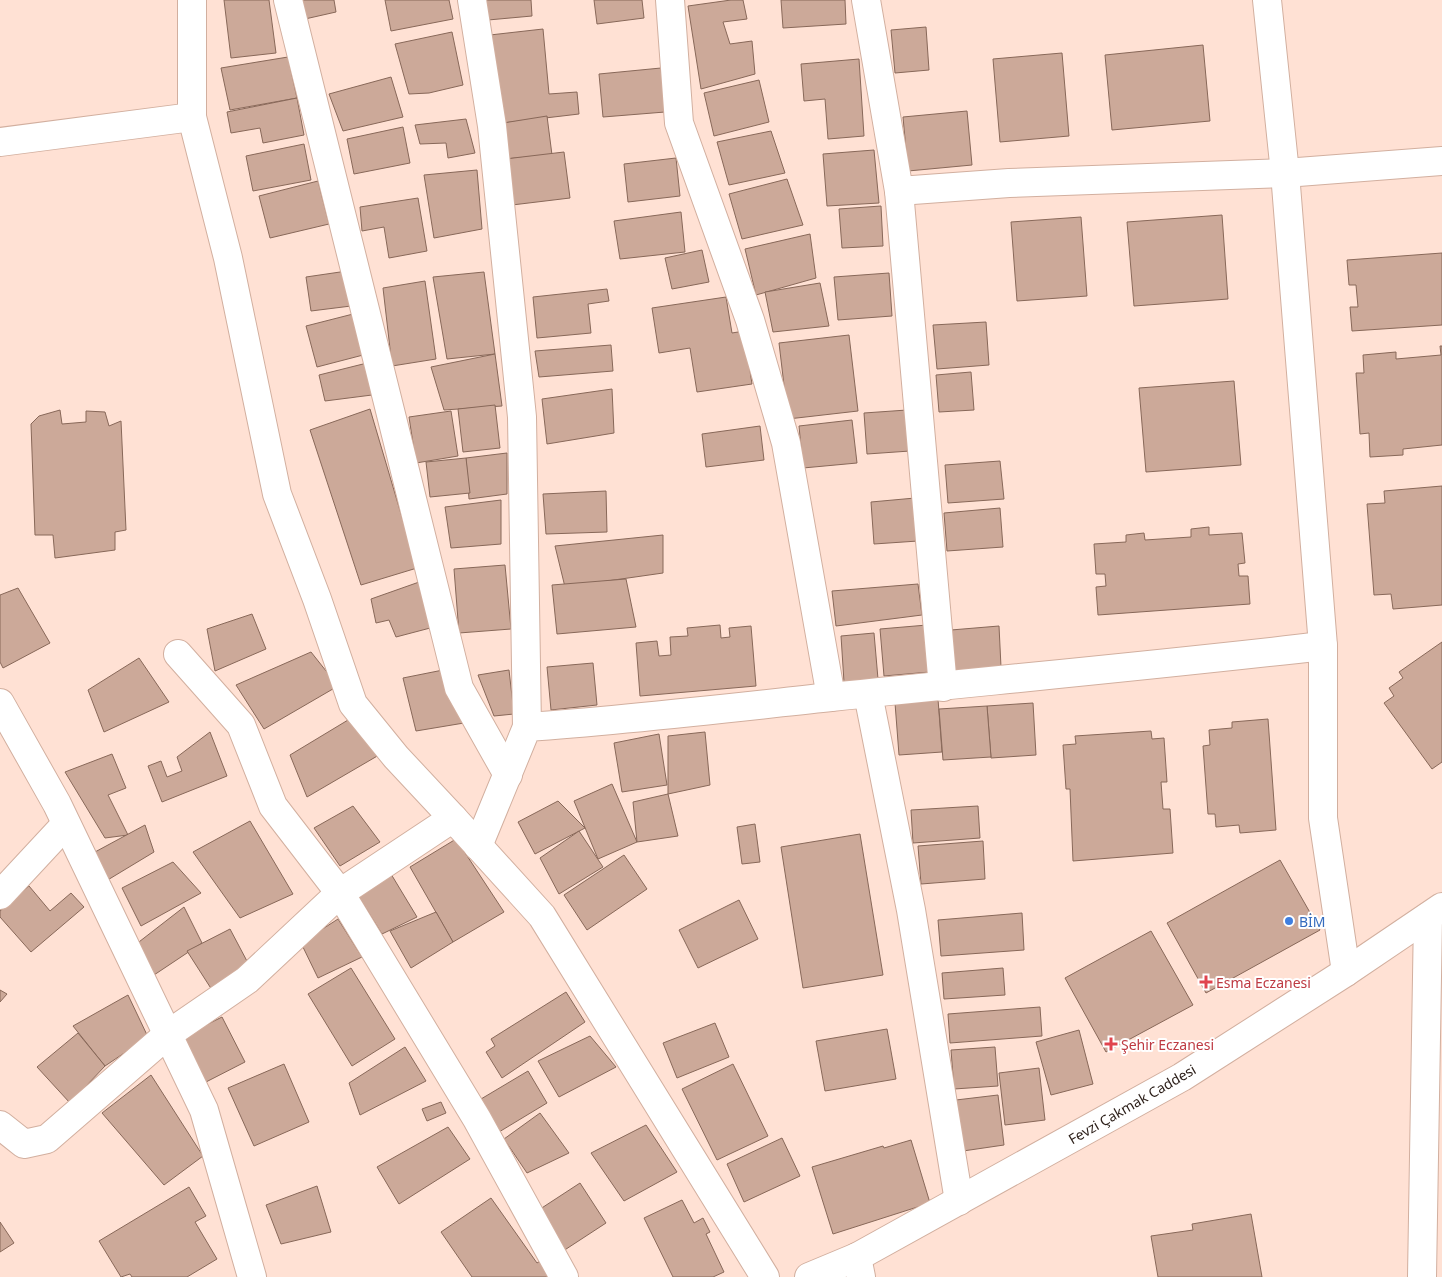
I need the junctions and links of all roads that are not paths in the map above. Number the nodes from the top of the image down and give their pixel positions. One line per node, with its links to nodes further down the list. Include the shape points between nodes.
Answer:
1 (192, 0): 7 (street)
2 (288, 0): 19 (street, via 459,688)
3 (472, 0): 18 (street, via 492,126 522,417)
4 (670, 0): 16 (street, via 679,123 750,320 786,443)
5 (866, 0): 11 (street)
6 (1267, 0): 10 (street)
7 (192, 118): 8 (street); 20 (street, via 228,258 276,494 317,599 352,704)
8 (0, 142)
9 (1442, 160): 10 (street)
10 (1285, 172): 11 (street, via 1009,183); 12 (street)
11 (899, 191): 14 (street)
12 (1323, 646): 14 (street); 26 (street, via 1323,818)
13 (178, 654): 23 (street, via 241,725 273,806)
14 (943, 687): 15 (street)
15 (868, 694): 16 (street); 29 (street, via 911,910)
16 (832, 697): 18 (street, via 620,721)
17 (0, 703): 21 (street)
18 (527, 727): 19 (street)
19 (508, 775): 22 (street)
20 (453, 818): 22 (street); 23 (street)
21 (66, 824): 24 (street); 27 (street)
22 (478, 846): 34 (street, via 542,916)
23 (340, 893): 27 (street, via 247,980); 33 (street, via 478,1119)
24 (0, 895)
25 (1435, 912): 26 (street, Fevzi Çakmak Caddesi); 30 (street)
26 (1346, 972): 29 (street, Fevzi Çakmak Caddesi, via 1182,1077)
27 (168, 1034): 28 (street, via 47,1139 24,1144); 32 (street, via 204,1110)
28 (0, 1125)
29 (959, 1201): 31 (street, Fevzi Çakmak Caddesi)
30 (1432, 1217): 36 (street)
31 (859, 1267): 35 (street, Fevzi Çakmak Caddesi)
32 (252, 1277)
33 (564, 1277)
34 (765, 1277)
35 (808, 1277)
36 (1422, 1277)

